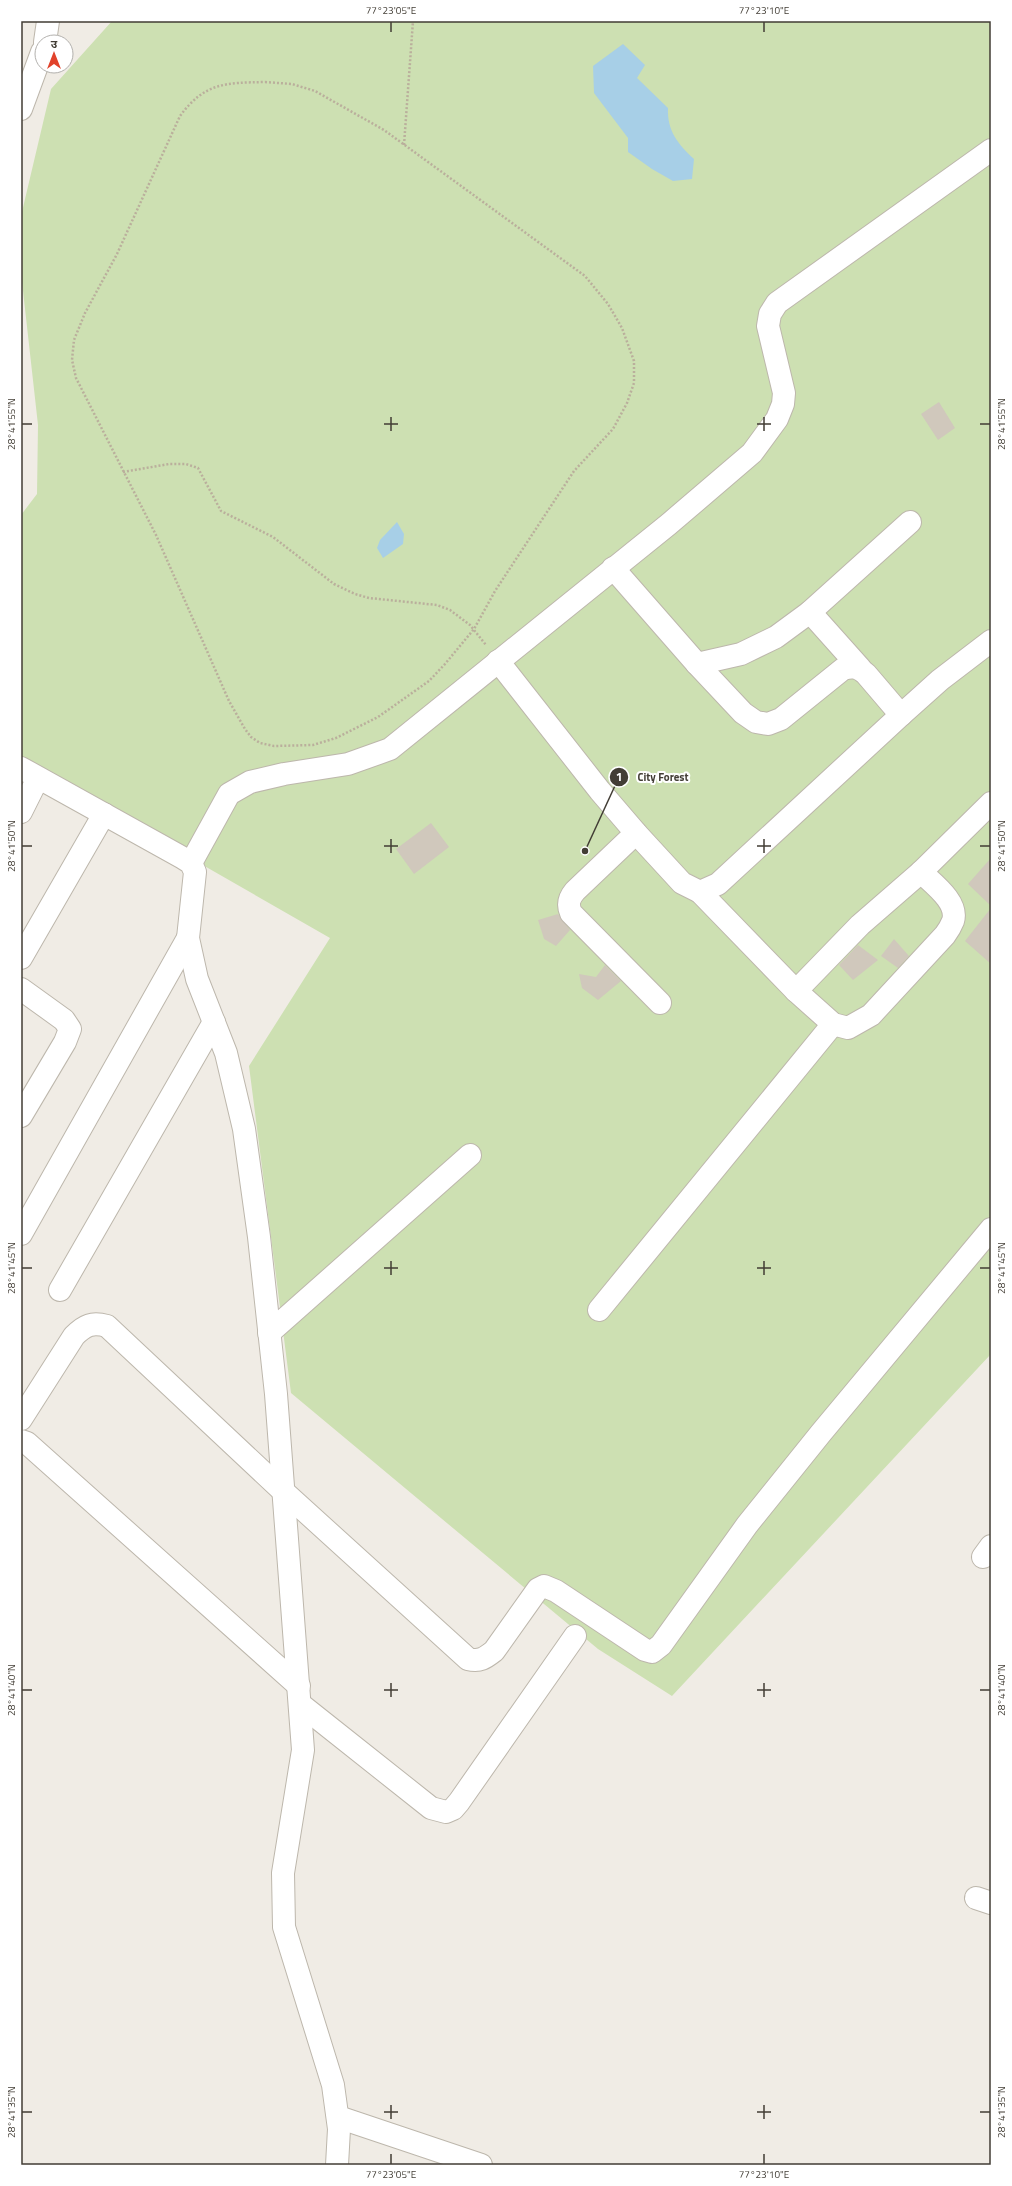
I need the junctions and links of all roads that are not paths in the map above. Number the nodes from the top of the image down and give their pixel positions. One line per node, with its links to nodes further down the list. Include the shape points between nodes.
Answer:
1 (48, 21): 2 (street)
2 (46, 34)
3 (34, 74): 4 (street)
4 (21, 109)
5 (991, 150): 7 (street, via 777,303 770,314 768,326 784,393 777,419 752,453)
6 (910, 522): 8 (street)
7 (613, 568): 10 (street); 11 (street)
8 (810, 612): 11 (street, via 759,646 741,654); 12 (street)
9 (991, 641): 13 (street, via 940,680)
10 (493, 655): 18 (street); 19 (street, via 390,749 348,764 250,782 230,794)
11 (697, 664): 12 (street, via 743,713 756,722 768,724 781,719 843,669 852,666)
12 (860, 668): 13 (street)
13 (901, 715): 21 (street, via 718,884)
14 (30, 773): 16 (street); 17 (street)
15 (991, 804): 20 (street)
16 (21, 812)
17 (104, 814): 19 (street); 23 (street)
18 (636, 833): 21 (street, via 682,883); 26 (street, via 575,890 568,905 571,913)
19 (191, 864): 22 (street, via 195,872 195,882)
20 (921, 872): 25 (street, via 860,924); 28 (street, via 947,898 953,910 954,920 945,935 871,1015 848,1028)
21 (700, 892): 25 (street)
22 (188, 938): 27 (street, via 197,979); 32 (street)
23 (21, 958)
24 (21, 989): 29 (street, via 64,1020 70,1029 65,1042)
25 (796, 991): 28 (street)
26 (660, 1003)
27 (214, 1022): 33 (street); 35 (street, via 235,1084 244,1129)
28 (833, 1024): 34 (street)
29 (21, 1116)
30 (470, 1155): 35 (street)
31 (991, 1230): 38 (street, via 797,1462 747,1525 661,1645 652,1652 544,1586 538,1589 486,1658 477,1662 468,1659)
32 (21, 1234)
33 (60, 1290)
34 (599, 1310)
35 (269, 1333): 38 (street)
36 (21, 1419): 38 (street, via 83,1326 95,1323 107,1326)
37 (21, 1441): 40 (street, via 27,1443)
38 (284, 1492): 40 (street)
39 (575, 1636): 40 (street, via 459,1802 446,1812 431,1808)
40 (299, 1695): 41 (street, via 303,1750 283,1873 284,1927 325,2056)
41 (338, 2117): 42 (street); 43 (street)
42 (337, 2165)
43 (481, 2165)

